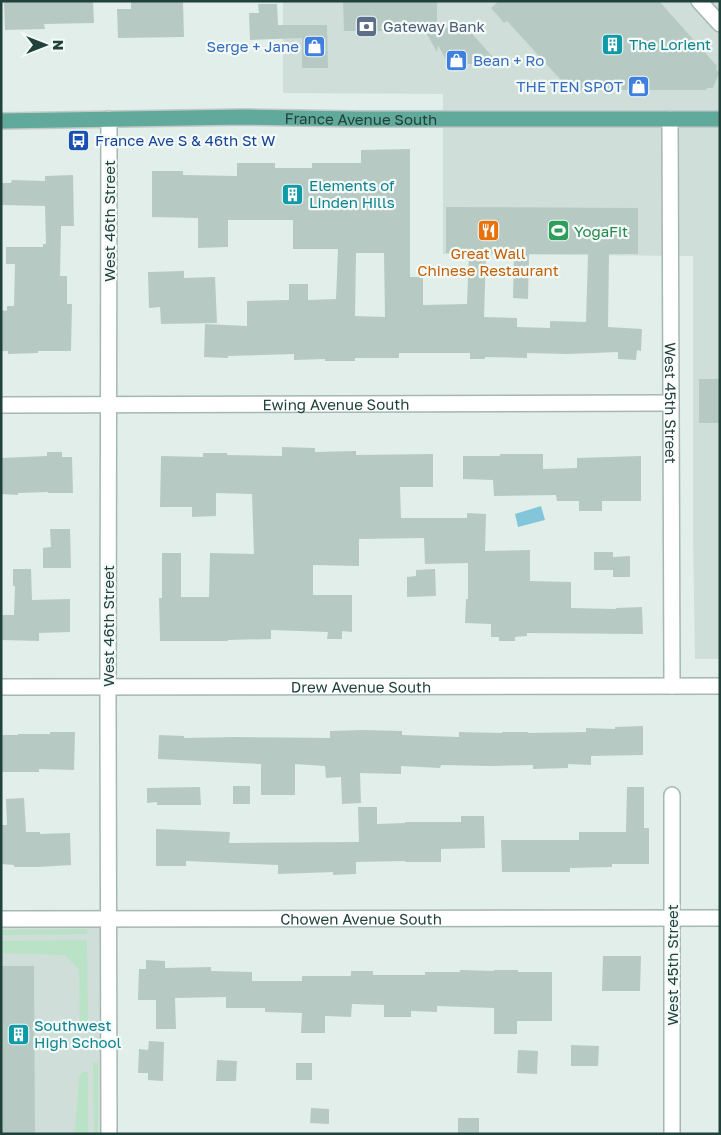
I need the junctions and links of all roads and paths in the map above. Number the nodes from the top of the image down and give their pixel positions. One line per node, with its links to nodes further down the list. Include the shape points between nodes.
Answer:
1 (699, 1): 2 (street)
2 (720, 24)
3 (109, 119): 4 (main road, France Avenue South); 6 (main road, France Avenue South); 8 (street, West 46th Street)
4 (670, 119): 5 (main road, France Avenue South); 7 (street, West 45th Street)
5 (720, 120)
6 (1, 121)
7 (671, 402): 8 (street, Ewing Avenue South); 10 (street, West 45th Street)
8 (109, 404): 9 (street, Ewing Avenue South); 13 (street, West 46th Street)
9 (1, 405)
10 (672, 686): 11 (street, Drew Avenue South); 13 (street, Drew Avenue South)
11 (720, 686)
12 (1, 688): 13 (street, Drew Avenue South)
13 (108, 688): 17 (street, West 46th Street)
14 (672, 795): 15 (street, West 45th Street)
15 (672, 918): 16 (street, Chowen Avenue South); 17 (street, Chowen Avenue South); 20 (street, West 45th Street)
16 (720, 918)
17 (109, 919): 18 (street, Chowen Avenue South); 19 (street, West 46th Street)
18 (1, 920)
19 (109, 1134)
20 (672, 1134)

